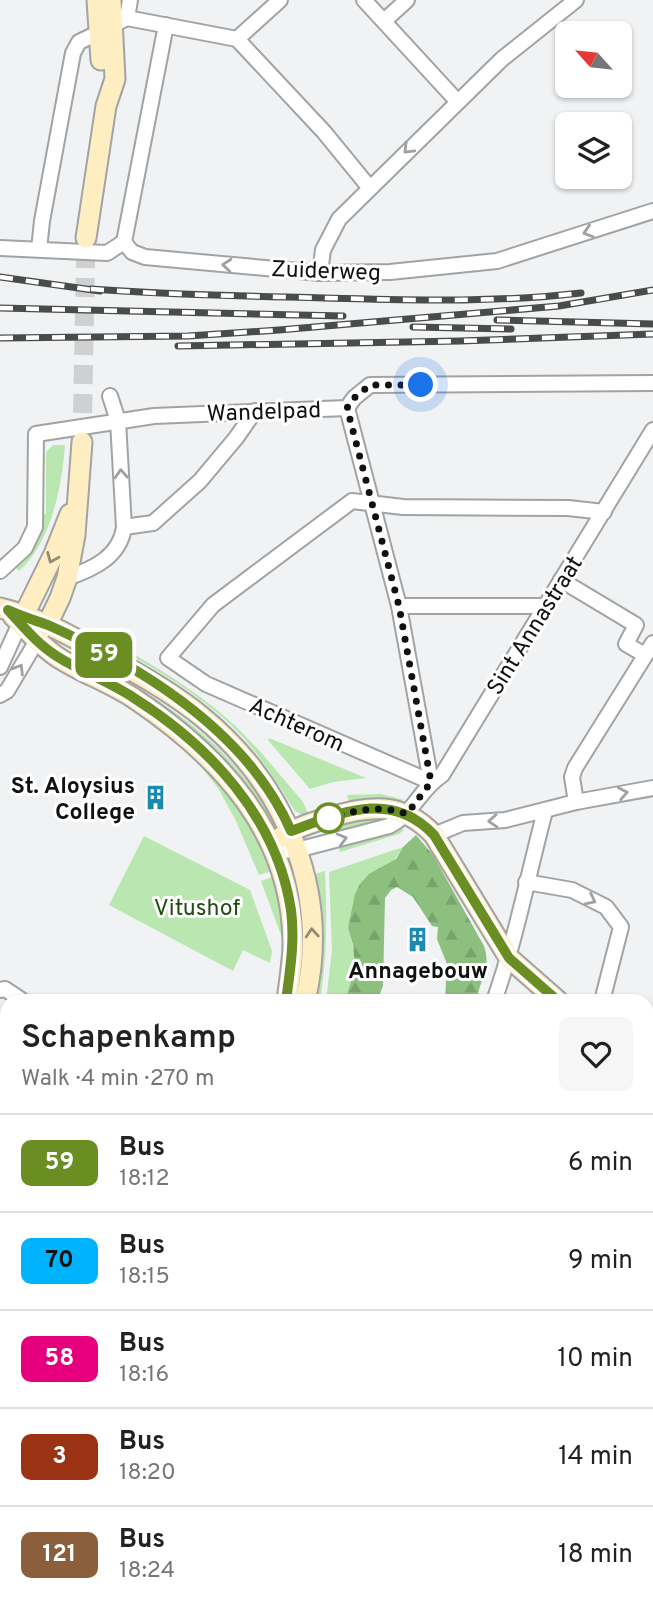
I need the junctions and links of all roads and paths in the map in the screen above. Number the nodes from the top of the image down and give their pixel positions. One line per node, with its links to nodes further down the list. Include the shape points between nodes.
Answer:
1 (97, 0): 9 (main road)
2 (111, 0): 9 (main road)
3 (130, 0): 9 (street)
4 (280, 0): 11 (street)
5 (364, 0): 8 (street)
6 (407, 0): 8 (street)
7 (576, 0): 12 (street)
8 (384, 21): 12 (street)
9 (113, 25): 10 (street); 15 (main road, via 115,79 106,106); 18 (street, via 79,42 73,53)
10 (166, 25): 11 (street); 16 (street)
11 (237, 39): 13 (street, via 324,131)
12 (457, 101): 13 (street, one-way to 13)
13 (369, 187): 19 (street, via 339,219 323,250)
14 (653, 211): 19 (street, Zuiderweg, one-way to 19, via 497,261 390,272)
15 (86, 238)
16 (124, 242): 18 (street, via 107,253); 19 (street, Zuiderweg, one-way to 16, via 145,257)
17 (0, 248): 18 (street)
18 (39, 249)
19 (320, 273)
20 (653, 383): 22 (street, Wandelpad, via 370,385)
21 (110, 396): 24 (street)
22 (347, 408): 23 (street, Wandelpad); 28 (street)
23 (255, 411): 24 (street, Wandelpad); 30 (street, via 200,481 153,523)
24 (118, 421): 30 (street, one-way to 24); 31 (street, Wandelpad, via 36,434 35,527 25,548)
25 (653, 430): 29 (street, Sint Annastraat)
26 (82, 442): 27 (main road)
27 (76, 496): 32 (main road); 36 (main road, one-way to 36, via 54,554)
28 (372, 502): 29 (street, via 402,507); 34 (street); 41 (street, Achterom, via 352,501 213,605 168,658 206,684)
29 (604, 512): 33 (street, Sint Annastraat)
30 (124, 527): 32 (street, via 117,550 100,564)
31 (0, 571)
32 (67, 578): 37 (main road)
33 (561, 580): 35 (street, Sint Annastraat); 38 (street, via 636,625 626,644)
34 (399, 606): 35 (street); 41 (street)
35 (545, 606): 41 (street, Sint Annastraat, via 442,775)
36 (13, 614): 37 (main road); 39 (street)
37 (42, 633): 40 (street, one-way to 37, via 7,691); 46 (main road, via 154,682 202,716 240,753); 48 (main road, via 58,657 133,697 197,744 239,789)
38 (649, 649): 43 (street, via 575,768)
39 (0, 667)
40 (0, 695)
41 (431, 782): 45 (street, Sint Annastraat)
42 (653, 788): 43 (street, one-way to 42)
43 (576, 802): 44 (street)
44 (545, 811): 47 (street, one-way to 47, via 463,823); 50 (street)
45 (407, 814): 46 (main road, via 390,808 361,809); 47 (main road); 49 (street, one-way to 45, via 389,826)
46 (291, 831): 48 (main road); 49 (main road)
47 (434, 835): 51 (main road)
48 (273, 847): 49 (street); 52 (main road, via 291,910 293,945)
49 (298, 850): 53 (main road, one-way to 49, via 313,948 310,901)
50 (526, 882): 51 (street); 56 (street, one-way to 56, via 572,890 606,907 621,927)
51 (509, 958): 54 (street); 55 (main road)
52 (287, 994)
53 (307, 994)
54 (496, 994)
55 (550, 994)
56 (605, 994)

